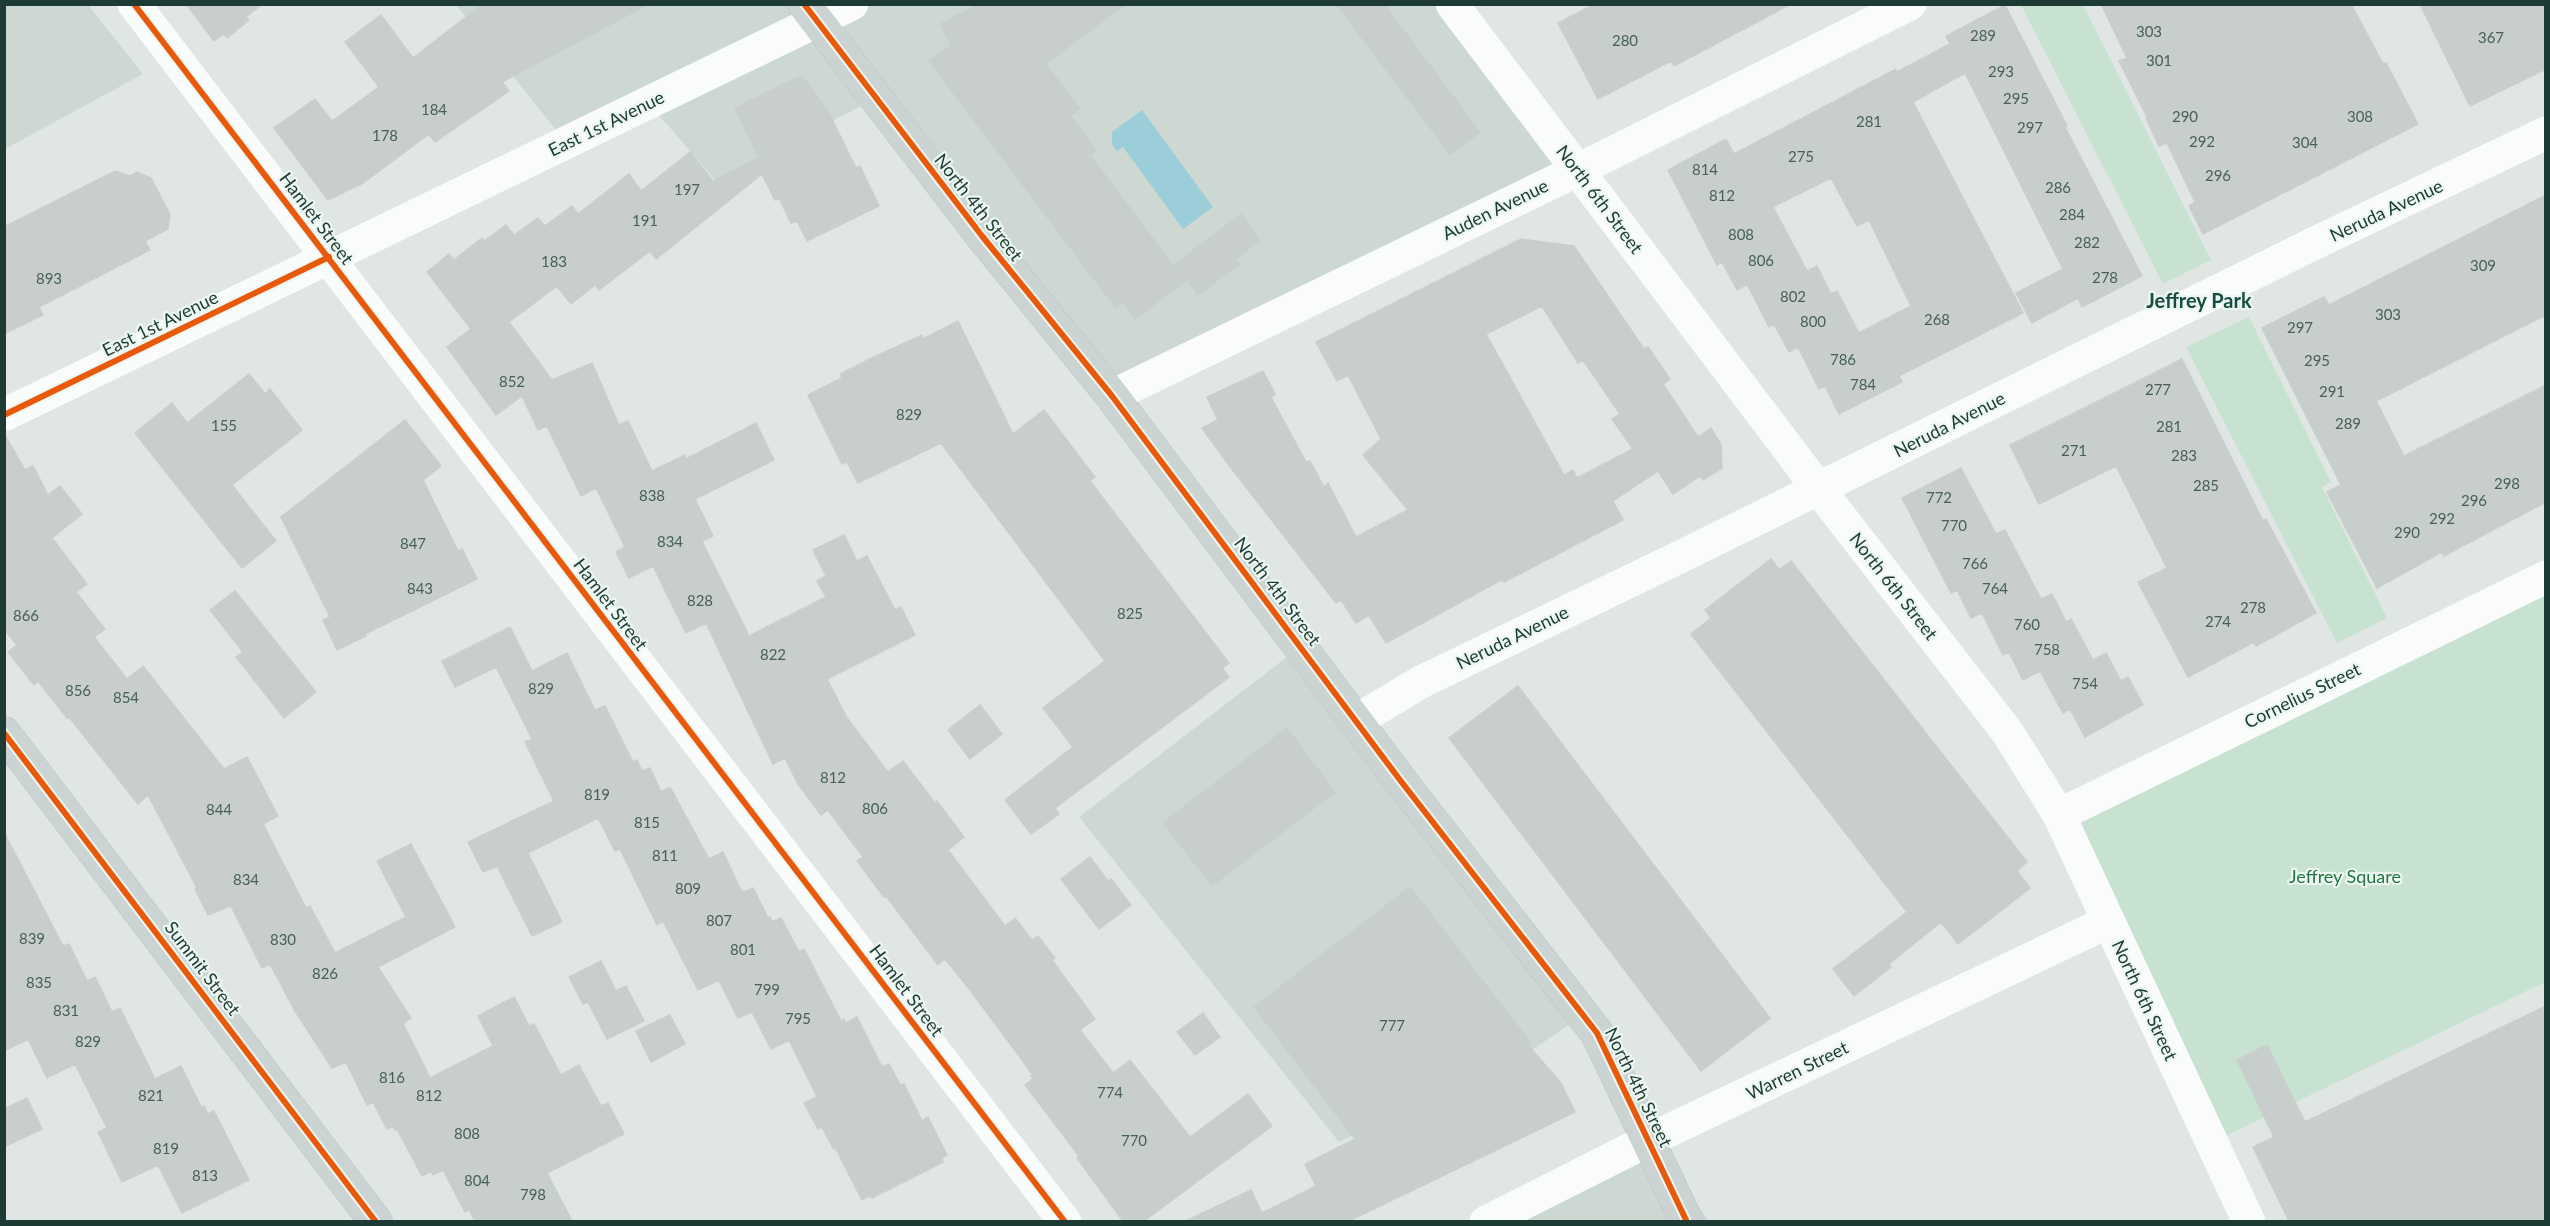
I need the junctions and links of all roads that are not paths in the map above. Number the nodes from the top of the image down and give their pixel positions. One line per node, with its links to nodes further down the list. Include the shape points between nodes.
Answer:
1 (134, 4): 8 (street, Hamlet Street)
2 (852, 4): 5 (street, East 1st Avenue)
3 (1452, 4): 7 (street, North 6th Street)
4 (1910, 4): 7 (street, Auden Avenue)
5 (810, 13): 8 (street, East 1st Avenue); 9 (main road, North 4th Street, via 982,236)
6 (2546, 133): 11 (street, Neruda Avenue)
7 (1578, 170): 9 (street, Auden Avenue); 11 (street, North 6th Street)
8 (329, 257): 10 (street, East 1st Avenue); 19 (street, Hamlet Street)
9 (1112, 396): 13 (main road, North 4th Street)
10 (4, 415)
11 (1818, 488): 13 (street, Neruda Avenue, via 1415,685); 15 (street, North 6th Street, via 2008,733)
12 (2546, 577): 15 (street, Cornelius Street)
13 (1356, 722): 17 (main road, North 4th Street, via 1597,1033)
14 (4, 733): 18 (main road, Summit Street)
15 (2059, 815): 16 (street, North 6th Street)
16 (2108, 922): 17 (street, Warren Street); 22 (street, North 6th Street)
17 (1649, 1140): 20 (street, Warren Street); 21 (main road, North 4th Street)
18 (376, 1221)
19 (1065, 1221)
20 (1486, 1221)
21 (1688, 1221)
22 (2248, 1221)

